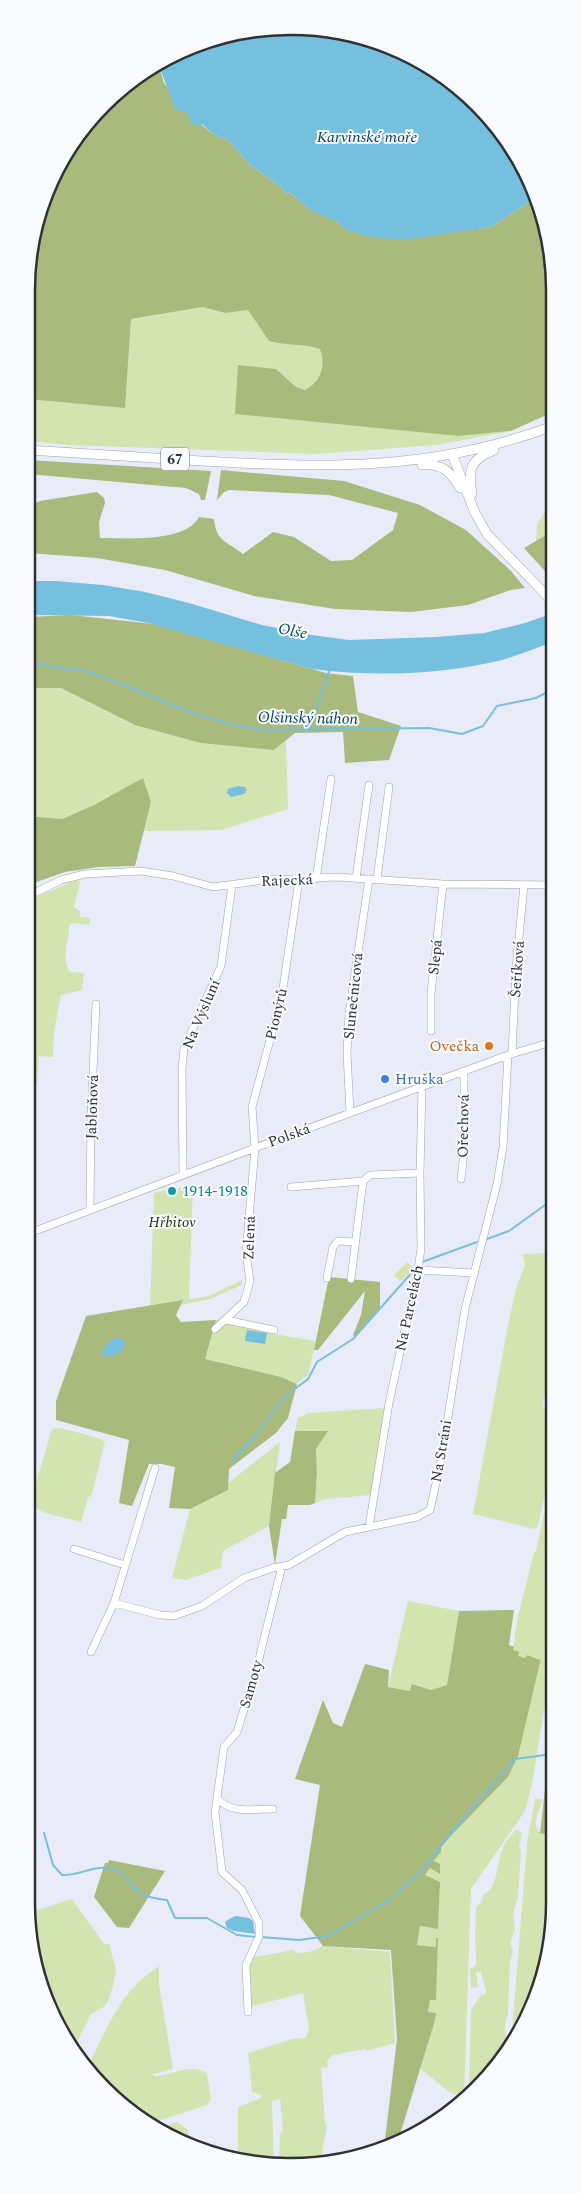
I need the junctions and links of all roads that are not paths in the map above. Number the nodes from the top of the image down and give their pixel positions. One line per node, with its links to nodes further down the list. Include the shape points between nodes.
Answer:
1 (546, 428): 2 (main road, 67)
2 (526, 436): 4 (main road, 67); 6 (main road, via 507,447 483,454 475,461 469,473)
3 (35, 450): 5 (main road, 67, via 283,465)
4 (452, 454): 5 (main road, 67); 6 (main road)
5 (391, 463): 6 (main road, via 406,467 431,464 448,470)
6 (474, 510): 7 (main road, via 487,534)
7 (546, 596)
8 (331, 779): 12 (street)
9 (369, 785): 11 (street)
10 (390, 787): 13 (street, Slunečnicová)
11 (356, 878): 12 (street, Rajecká); 13 (street, Rajecká)
12 (316, 879): 14 (street, Rajecká)
13 (373, 879): 15 (street, Rajecká); 26 (street, Slunečnicová, via 349,1013)
14 (299, 880): 16 (street, Rajecká, via 265,880); 27 (street, Pionýrů, via 282,995 252,1107)
15 (443, 884): 17 (street, Rajecká); 21 (street, Slepá, via 431,992)
16 (232, 885): 19 (street, Rajecká, via 213,887 141,871 94,873 61,880); 29 (street, Na Výsluní, via 222,966 184,1048)
17 (524, 885): 18 (street, Rajecká); 23 (street, Šeříková)
18 (546, 885)
19 (35, 893)
20 (96, 1004): 33 (street, Jabloňová)
21 (431, 1031)
22 (546, 1044): 23 (street, Polská)
23 (510, 1055): 24 (street, Polská); 37 (street, Na Stráni, via 497,1184)
24 (464, 1072): 25 (street, Polská); 30 (street, Ořechová)
25 (422, 1087): 26 (street, Polská); 28 (street, Na Parcelách)
26 (350, 1114): 27 (street, Polská)
27 (255, 1148): 29 (street, Polská); 40 (street, Zelená, via 246,1252 250,1280 244,1302)
28 (420, 1173): 31 (street, via 370,1175); 36 (street, Na Parcelách)
29 (183, 1175): 33 (street, Polská)
30 (462, 1179)
31 (363, 1181): 32 (street); 35 (street)
32 (291, 1187)
33 (90, 1210): 34 (street, Polská)
34 (35, 1231)
35 (355, 1242): 38 (street, via 338,1241 333,1247); 39 (street)
36 (418, 1270): 37 (street); 44 (street, Na Parcelách, via 389,1403)
37 (474, 1273): 44 (street, Na Stráni, via 459,1340 441,1461 430,1510 417,1517)
38 (328, 1278)
39 (351, 1279)
40 (226, 1320): 41 (street, Zelená); 42 (street)
41 (215, 1329)
42 (274, 1330)
43 (155, 1468): 46 (street)
44 (369, 1526): 47 (street, Na Stráni, via 345,1532)
45 (74, 1549): 46 (street)
46 (125, 1565): 48 (street)
47 (282, 1566): 48 (street, Na Stráni, via 244,1578 202,1606 174,1616 160,1616); 50 (street, Samoty, via 237,1732 224,1747)
48 (114, 1602): 49 (street)
49 (91, 1652)
50 (217, 1798): 51 (street, via 224,1806 236,1809); 52 (street, Samoty, via 222,1872 242,1890 259,1923 259,1937 246,1965)
51 (273, 1809)
52 (248, 2012)

